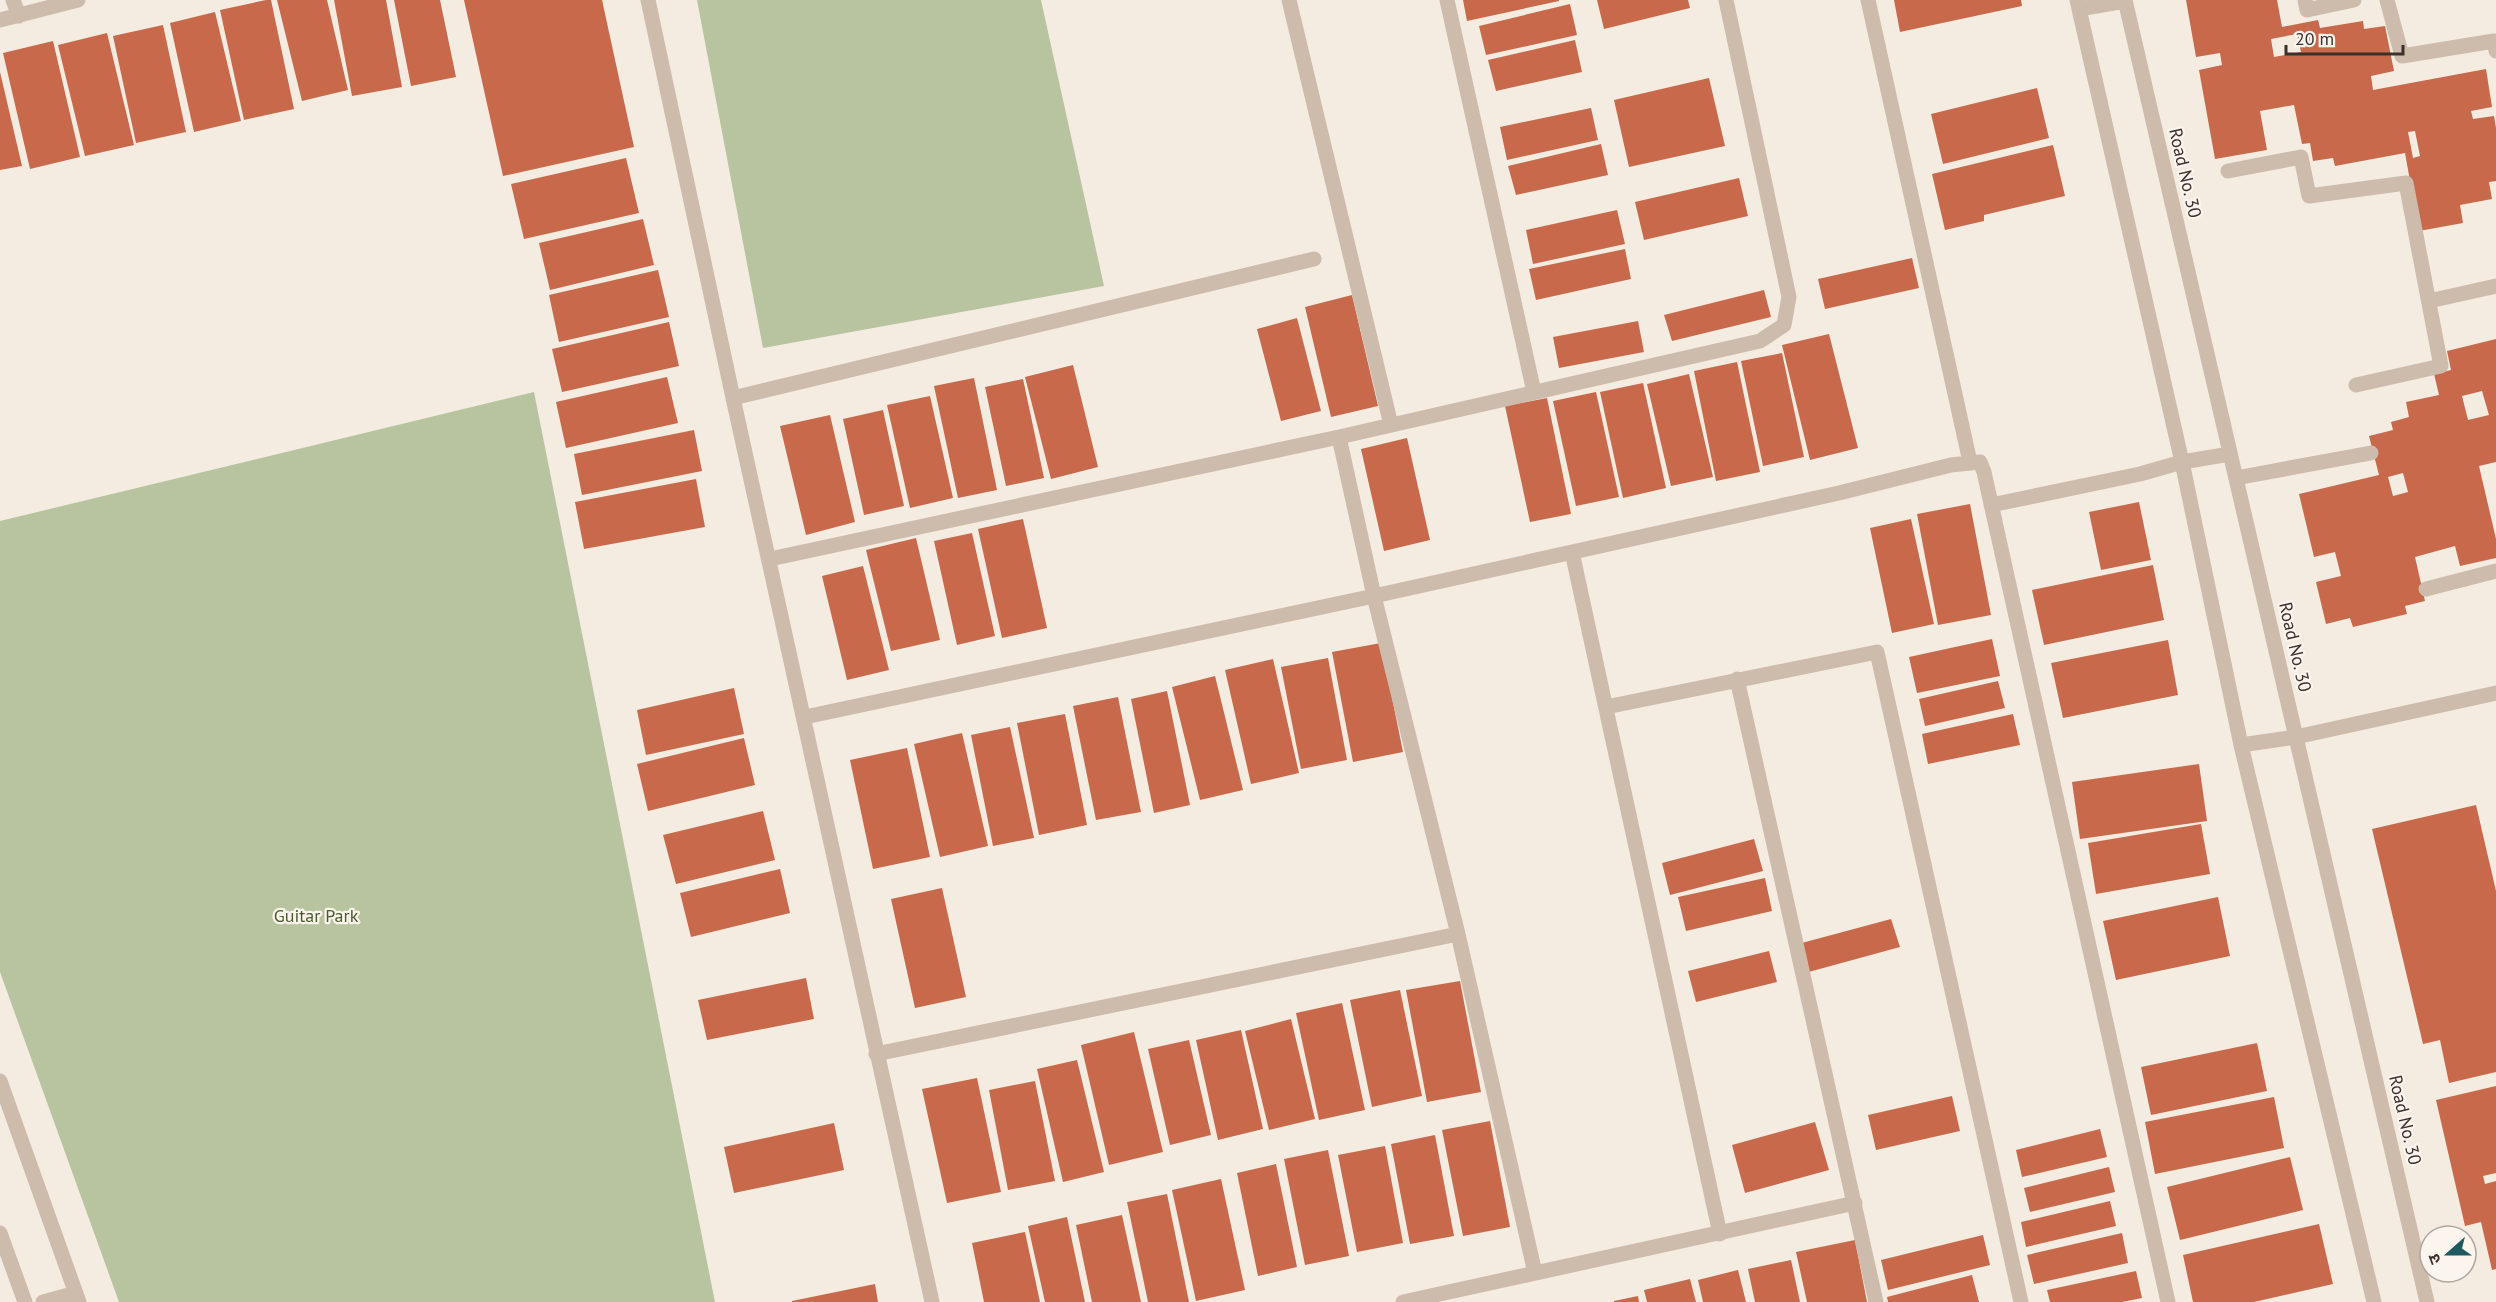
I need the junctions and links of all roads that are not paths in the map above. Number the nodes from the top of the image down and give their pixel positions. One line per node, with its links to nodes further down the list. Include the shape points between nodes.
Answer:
1 (13, 0): 13 (street)
2 (78, 0): 13 (street)
3 (648, 0): 22 (street)
4 (1289, 0): 23 (street)
5 (1447, 0): 21 (street)
6 (1726, 0): 21 (street, via 1789,297 1784,325 1760,341)
7 (1868, 0): 27 (street)
8 (2304, 0): 9 (street, via 2307,10)
9 (2354, 0)
10 (2387, 0): 15 (street, via 2402,56 2494,42)
11 (2125, 1): 12 (street); 26 (street, Road No. 30)
12 (2078, 4): 28 (street)
13 (19, 16): 14 (street)
14 (0, 21)
15 (2496, 51)
16 (2228, 171): 19 (street, via 2301,157 2309,196 2406,183)
17 (1314, 259): 22 (street)
18 (2496, 286): 19 (street)
19 (2429, 301): 20 (street, via 2441,366)
20 (2356, 385)
21 (1534, 392): 23 (street)
22 (733, 398): 32 (street)
23 (1391, 425): 24 (street)
24 (1339, 437): 32 (street); 35 (street)
25 (2371, 453): 29 (street)
26 (2230, 454): 28 (street); 29 (street, Road No. 30)
27 (1970, 462): 30 (street, via 1982,465); 31 (street)
28 (2182, 462): 30 (street); 41 (street)
29 (2236, 478): 40 (street, Road No. 30)
30 (1991, 505): 56 (street)
31 (1572, 552): 35 (street); 38 (street)
32 (770, 559): 39 (street)
33 (2496, 571): 34 (street)
34 (2426, 589)
35 (1374, 596): 39 (street); 42 (street)
36 (1737, 679): 38 (street); 45 (street); 55 (street, via 1877,652)
37 (2496, 693): 40 (street)
38 (1606, 707): 47 (street)
39 (805, 717): 43 (street)
40 (2296, 737): 41 (street); 58 (street, Road No. 30)
41 (2241, 745): 57 (street)
42 (1458, 934): 43 (street); 48 (street)
43 (876, 1054): 52 (street)
44 (0, 1081): 49 (street)
45 (1855, 1203): 47 (street); 54 (street)
46 (0, 1233): 50 (street)
47 (1720, 1234): 48 (street)
48 (1535, 1273): 53 (street)
49 (77, 1298): 51 (street)
50 (25, 1302)
51 (44, 1302)
52 (932, 1302)
53 (1403, 1302)
54 (1876, 1302)
55 (2021, 1302)
56 (2168, 1302)
57 (2374, 1302)
58 (2427, 1302)

